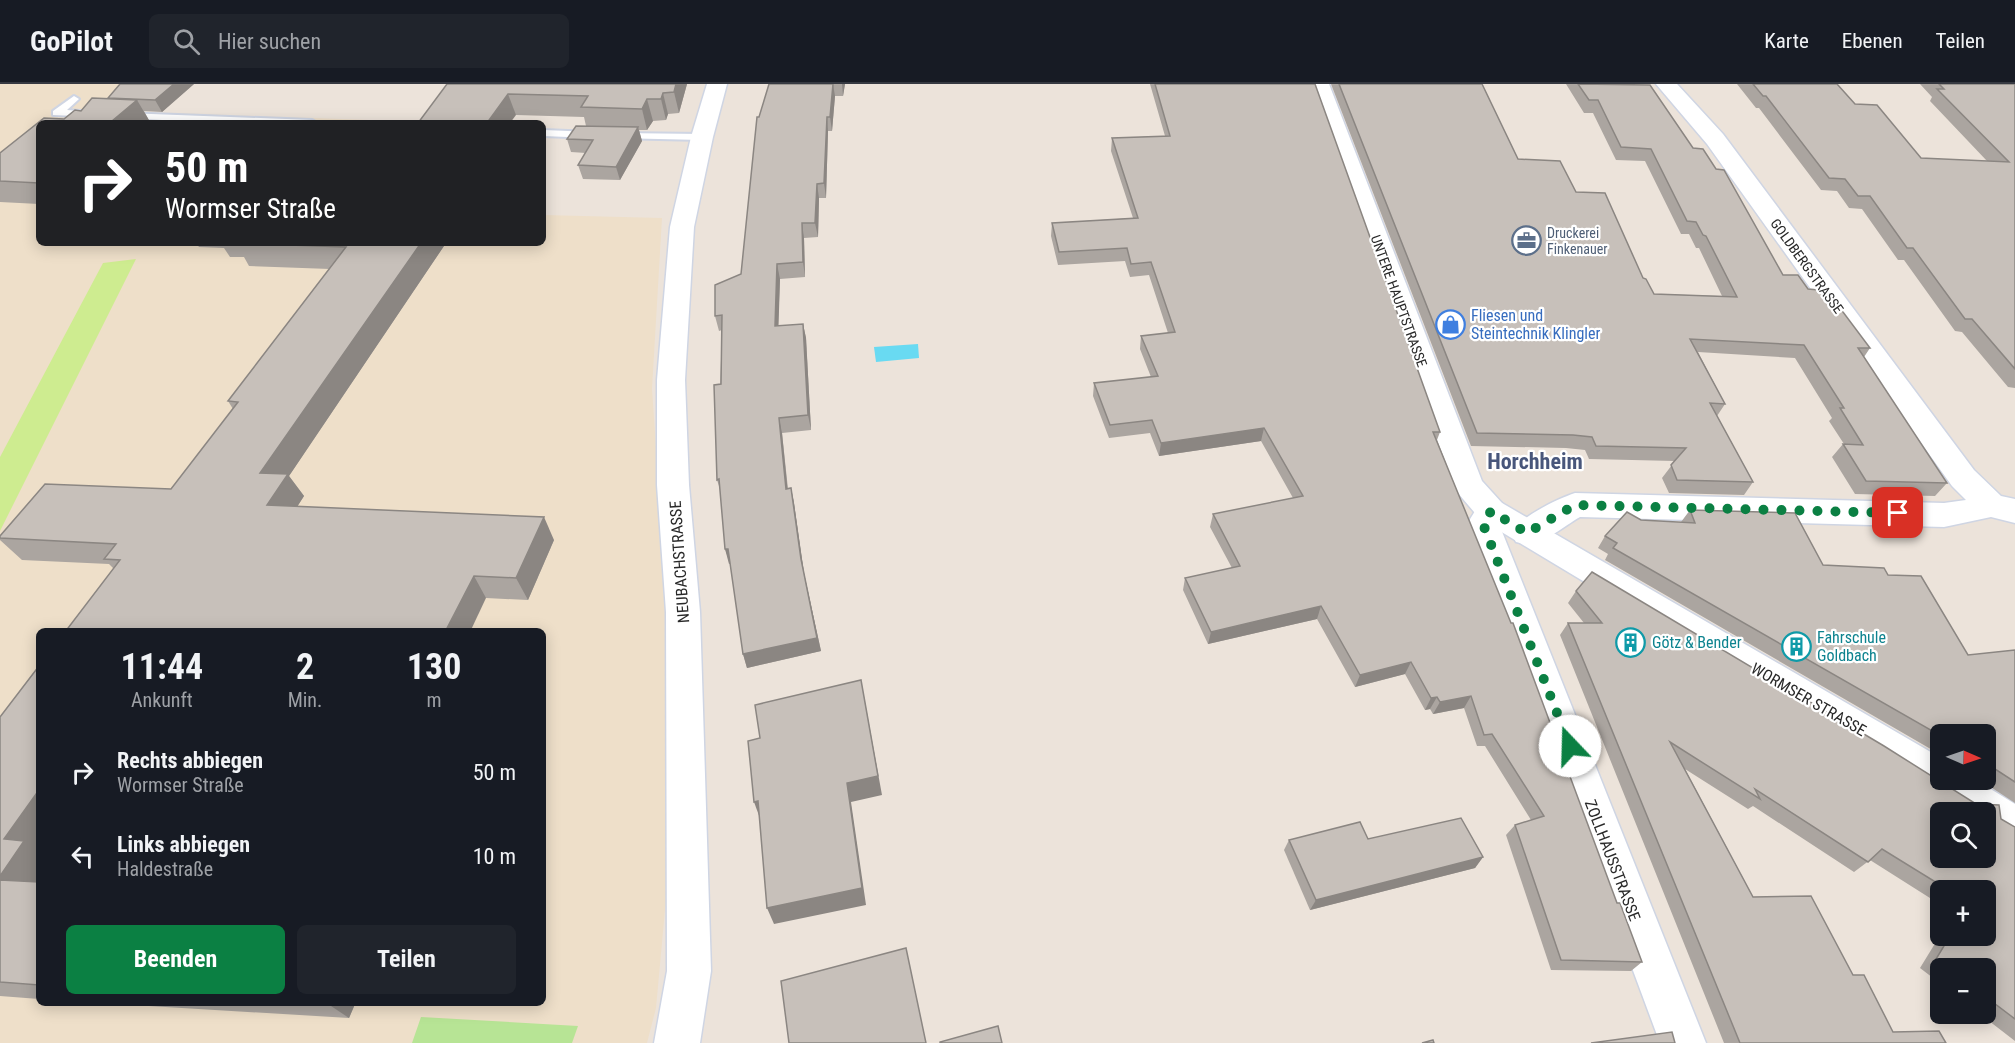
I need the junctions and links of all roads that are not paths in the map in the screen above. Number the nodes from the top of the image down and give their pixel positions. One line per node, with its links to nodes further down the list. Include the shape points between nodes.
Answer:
1 (717, 84): 7 (street, NEUBACHSTRASSE)
2 (1319, 84): 9 (street, UNTERE HAUPTSTRASSE, via 1468,486)
3 (1666, 84): 8 (street, GOLDBERGSTRASSE, via 1715,140 1964,478)
4 (74, 99): 5 (lane, via 57,113)
5 (225, 120)
6 (546, 133): 7 (lane)
7 (702, 137): 14 (street, NEUBACHSTRASSE, via 682,227 671,380 673,485 683,612 689,971)
8 (2003, 508): 10 (street, via 1944,515 1575,505)
9 (1491, 511): 10 (street, WORMSER STRASSE); 15 (street, ZOLLHAUSSTRASSE, via 1483,524)
10 (1527, 533): 11 (street, WORMSER STRASSE)
11 (1930, 772)
12 (1959, 790): 13 (street, WORMSER STRASSE)
13 (2015, 825)
14 (677, 1043)
15 (1683, 1043)

